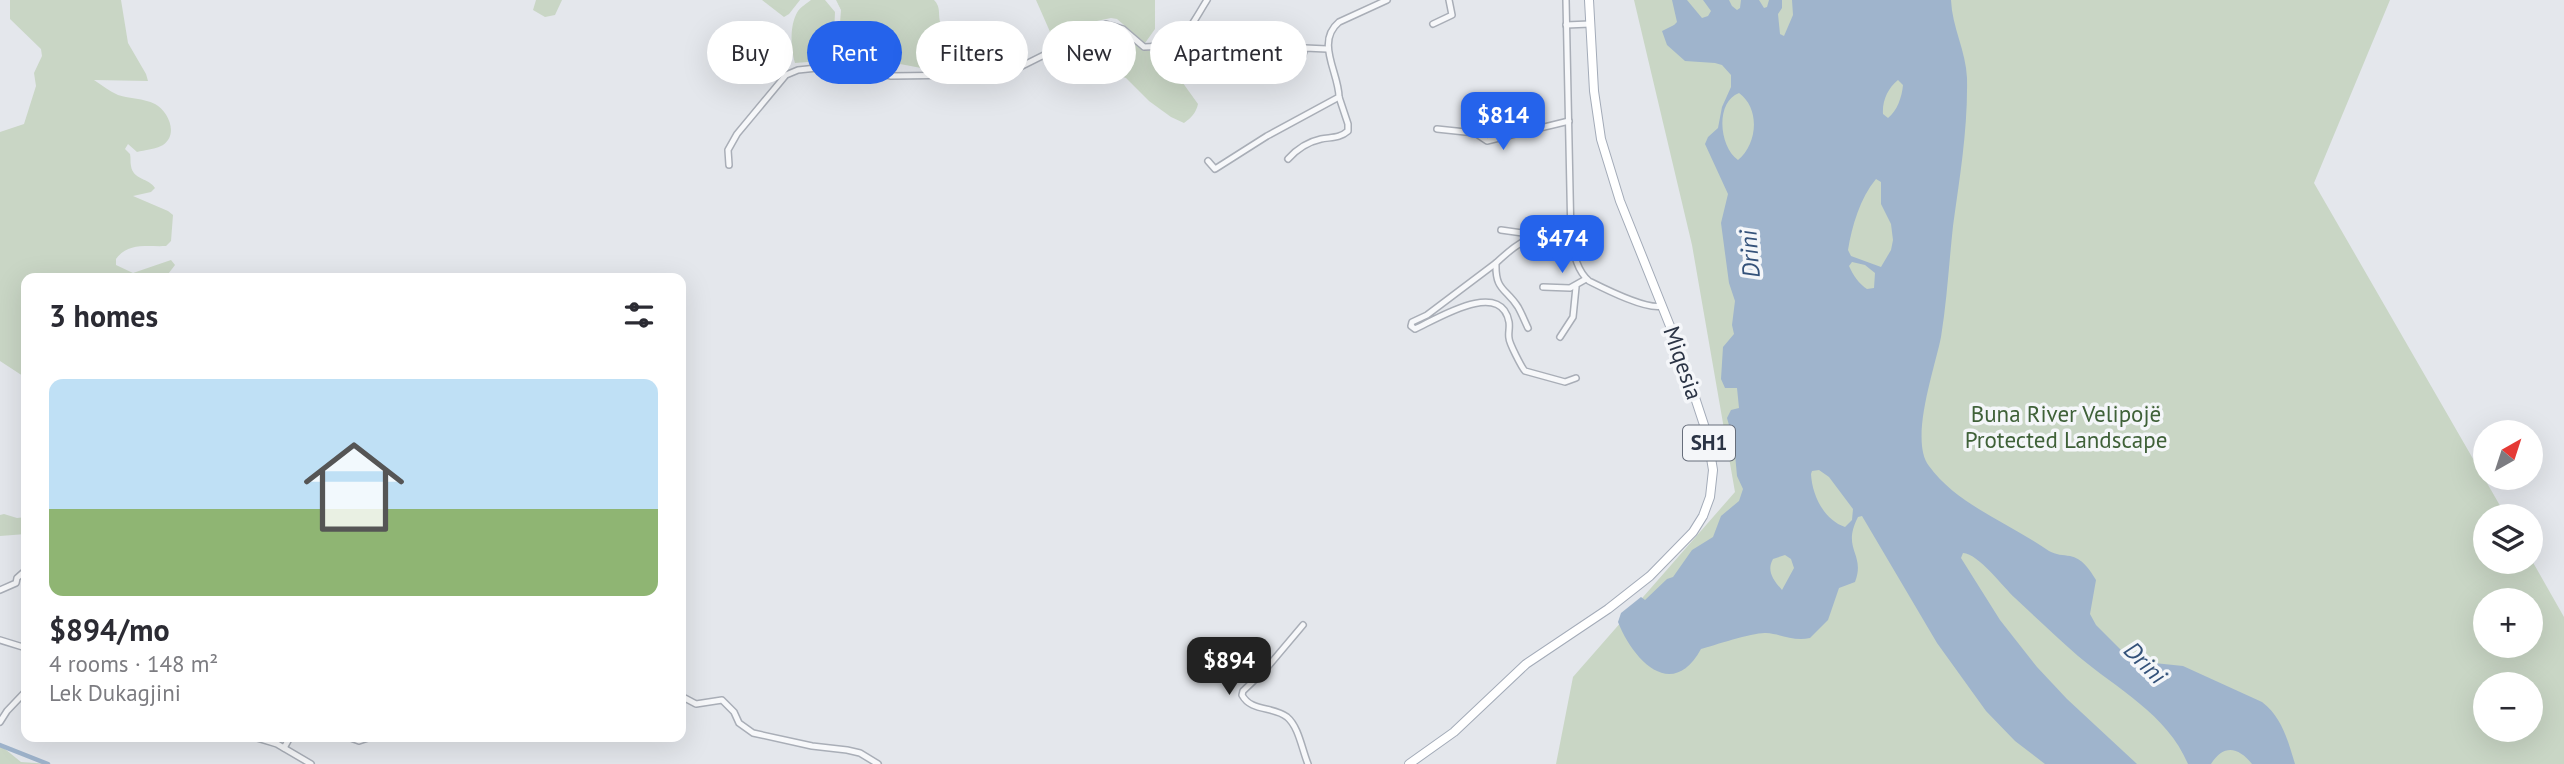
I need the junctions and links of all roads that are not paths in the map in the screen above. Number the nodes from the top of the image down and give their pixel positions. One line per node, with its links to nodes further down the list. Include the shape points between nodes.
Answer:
1 (1207, 0): 16 (street, via 1181,40 1144,47 1123,29 1106,24 1000,77 891,76 846,65 798,70 786,75 737,134 728,150)
2 (1387, 0): 10 (street, via 1336,24)
3 (1449, 0): 6 (street, via 1452,15)
4 (1566, 0): 8 (street)
5 (1589, 0): 7 (main road, Miqesia / SH1)
6 (1433, 24)
7 (1590, 24): 8 (street); 24 (main road, Miqesia / SH1, via 1601,139)
8 (1566, 25): 12 (street)
9 (1307, 48): 10 (street)
10 (1327, 48): 11 (street)
11 (1339, 97): 14 (street, via 1348,131 1304,145); 15 (street, via 1215,169)
12 (1569, 121): 13 (street, via 1487,141 1475,133); 19 (street)
13 (1437, 129)
14 (1288, 159)
15 (1208, 160)
16 (729, 164)
17 (1501, 230): 18 (street)
18 (1542, 236): 19 (street); 20 (street, via 1527,239)
19 (1571, 239): 21 (street)
20 (1496, 262): 25 (street, via 1498,283 1517,305); 27 (street, via 1411,326 1415,329 1476,303 1493,304 1506,313 1509,342 1525,371 1565,382)
21 (1586, 279): 23 (street); 24 (street, via 1656,308)
22 (1544, 287): 23 (street)
23 (1576, 287): 26 (street, via 1573,317)
24 (1662, 306): 43 (main road, Miqesia / SH1, via 1710,449 1712,482 1703,516 1684,543 1629,594 1537,656 1454,732)
25 (1528, 328)
26 (1560, 337)
27 (1576, 378)
28 (21, 574): 29 (street, via 16,583)
29 (0, 590)
30 (1303, 625): 42 (street, via 1242,695 1250,704 1287,717)
31 (2, 641): 32 (street); 33 (street)
32 (21, 647)
33 (0, 648)
34 (21, 696): 36 (street)
35 (686, 699): 41 (street, via 696,704 722,700 753,733 860,753)
36 (0, 722)
37 (268, 742): 39 (street)
38 (287, 742): 39 (street)
39 (284, 748): 40 (street)
40 (308, 763)
41 (878, 764)
42 (1308, 764)
43 (1409, 764)

